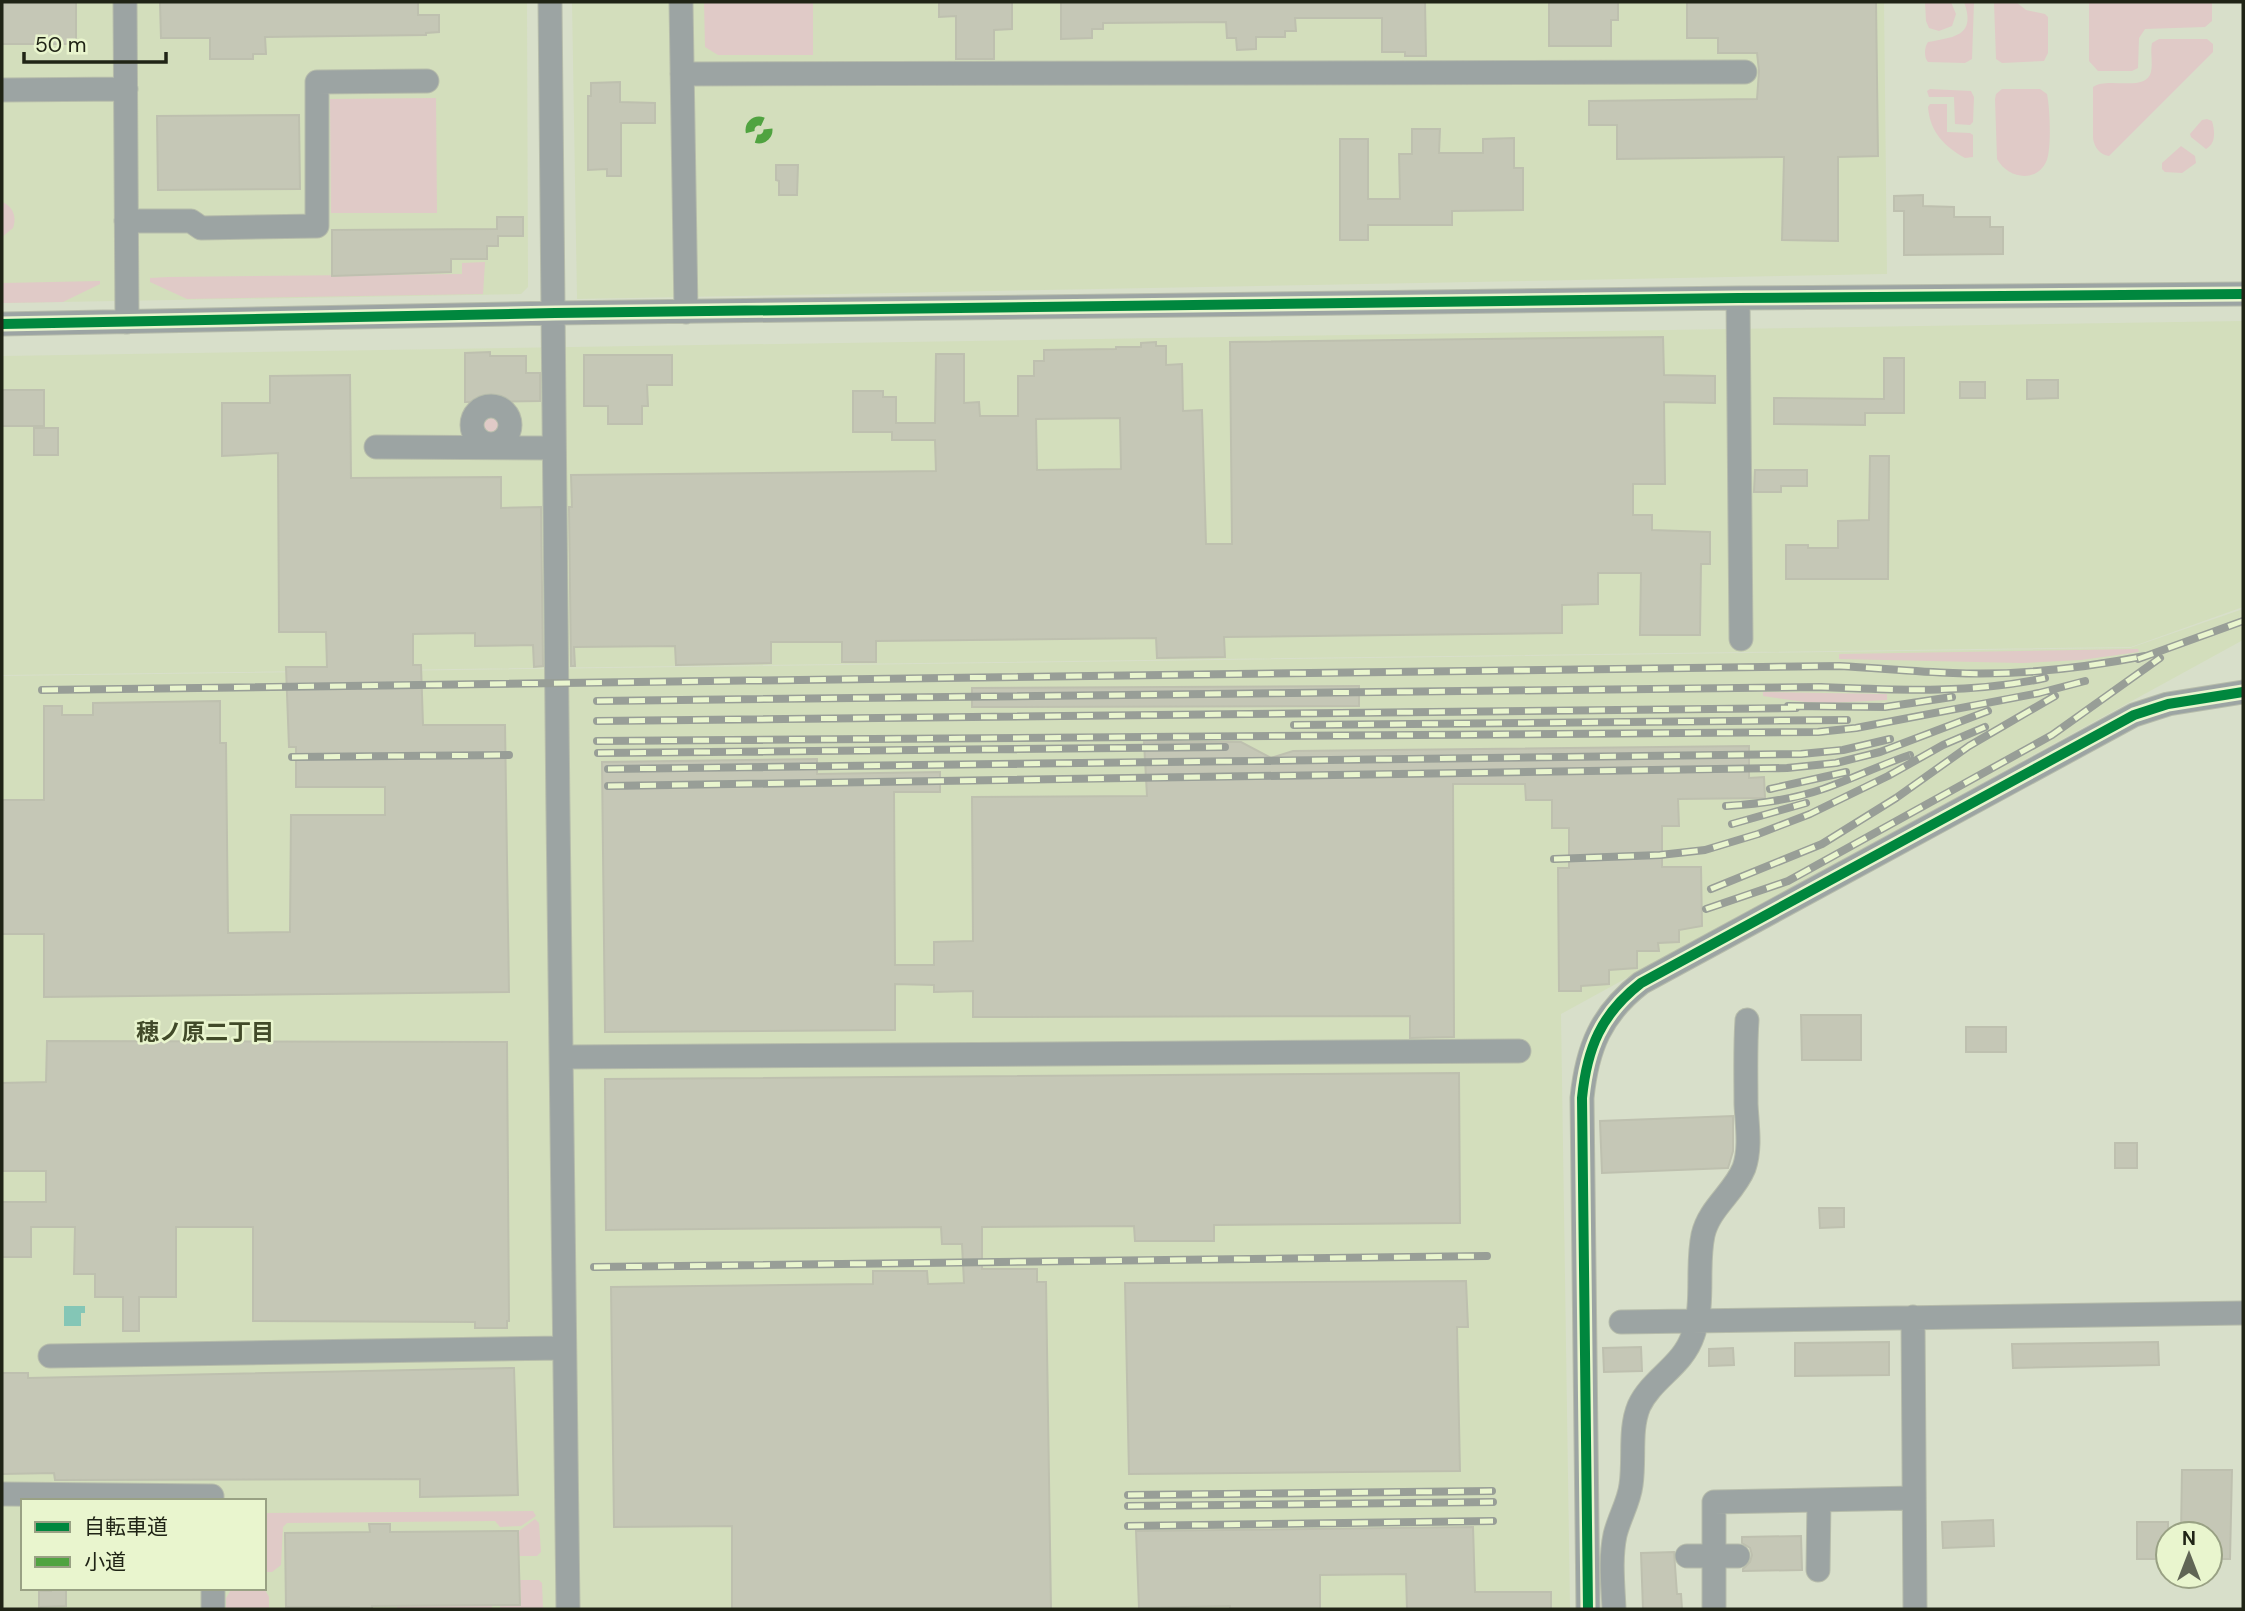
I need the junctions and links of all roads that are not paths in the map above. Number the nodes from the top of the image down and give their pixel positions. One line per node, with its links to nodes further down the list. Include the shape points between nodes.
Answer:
1 (125, 2): 7 (street)
2 (550, 2): 13 (street)
3 (681, 2): 5 (street)
4 (1745, 72): 5 (street)
5 (682, 74): 12 (street)
6 (427, 81): 9 (street, via 317,82 317,226 201,228 191,220)
7 (126, 89): 8 (street); 9 (street)
8 (2, 90)
9 (126, 221): 14 (street)
10 (2243, 294): 11 (street)
11 (1738, 298): 12 (street); 18 (street)
12 (686, 312): 13 (street)
13 (555, 313): 14 (street); 17 (street)
14 (127, 322): 15 (street)
15 (2, 324)
16 (376, 447): 17 (street)
17 (554, 448): 22 (street)
18 (1741, 639)
19 (2243, 692): 40 (street, via 2168,704 2134,715 1641,983 1608,1017 1586,1063 1582,1098)
20 (1747, 1020): 25 (street, via 1746,1157 1738,1180 1706,1224)
21 (1519, 1051): 22 (street)
22 (562, 1057): 27 (street)
23 (2243, 1313): 24 (street)
24 (1913, 1318): 25 (street); 30 (street)
25 (1698, 1321): 26 (street); 41 (street, via 1674,1367 1653,1384 1639,1406 1631,1487 1613,1552)
26 (1621, 1322)
27 (564, 1348): 28 (street); 39 (street)
28 (50, 1356)
29 (2, 1494): 31 (street)
30 (1914, 1498): 32 (street); 43 (street)
31 (212, 1499)
32 (1819, 1500): 34 (street, via 1714,1502); 36 (street)
33 (1687, 1556): 34 (street)
34 (1714, 1556): 35 (street); 42 (street)
35 (1738, 1556)
36 (1818, 1570)
37 (213, 1590): 38 (street)
38 (214, 1609)
39 (568, 1609)
40 (1588, 1609)
41 (1614, 1609)
42 (1714, 1609)
43 (1915, 1609)

